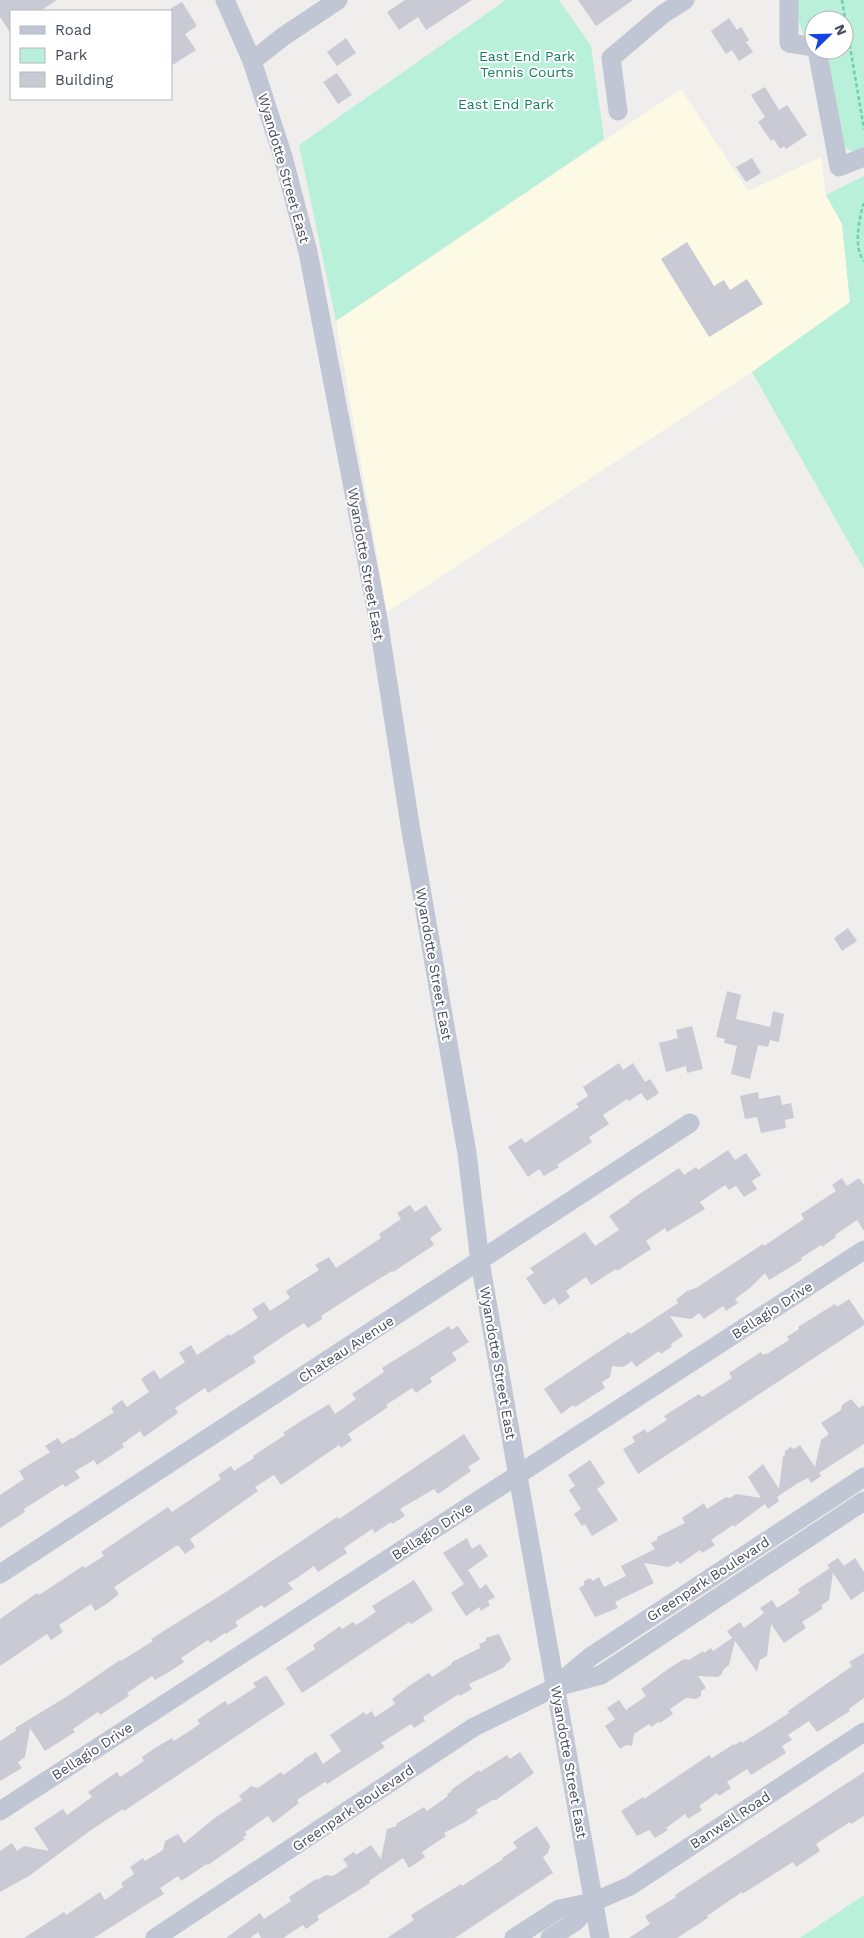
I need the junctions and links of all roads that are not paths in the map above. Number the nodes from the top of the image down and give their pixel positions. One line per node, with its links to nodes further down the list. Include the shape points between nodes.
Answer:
1 (225, 0): 7 (street, Wyandotte Street East)
2 (338, 0): 7 (street)
3 (685, 0): 8 (street, via 662,14 610,58)
4 (790, 0): 5 (street, via 789,43)
5 (804, 45)
6 (820, 60): 9 (street, via 839,167)
7 (252, 61): 12 (street, Wyandotte Street East, via 283,157 310,261 378,619 408,815 467,1153)
8 (618, 110)
9 (864, 157)
10 (690, 1123): 12 (street, Chateau Avenue)
11 (864, 1250): 13 (street, Bellagio Drive)
12 (480, 1262): 13 (street, Wyandotte Street East); 16 (street, Chateau Avenue)
13 (519, 1475): 17 (street, Wyandotte Street East); 19 (street, Bellagio Drive)
14 (864, 1477): 17 (street, Greenpark Boulevard, via 590,1656)
15 (864, 1501): 17 (street, Greenpark Boulevard, via 601,1675)
16 (0, 1574)
17 (556, 1687): 20 (street, Wyandotte Street East); 21 (street, Greenpark Boulevard, via 474,1727)
18 (864, 1732): 20 (street, Banwell Road, via 630,1886)
19 (0, 1811)
20 (593, 1902): 22 (street, Banwell Road, via 559,1909); 23 (street, Banwell Road, via 576,1921); 24 (street, Wyandotte Street East)
21 (155, 1938)
22 (514, 1938)
23 (550, 1938)
24 (600, 1938)

